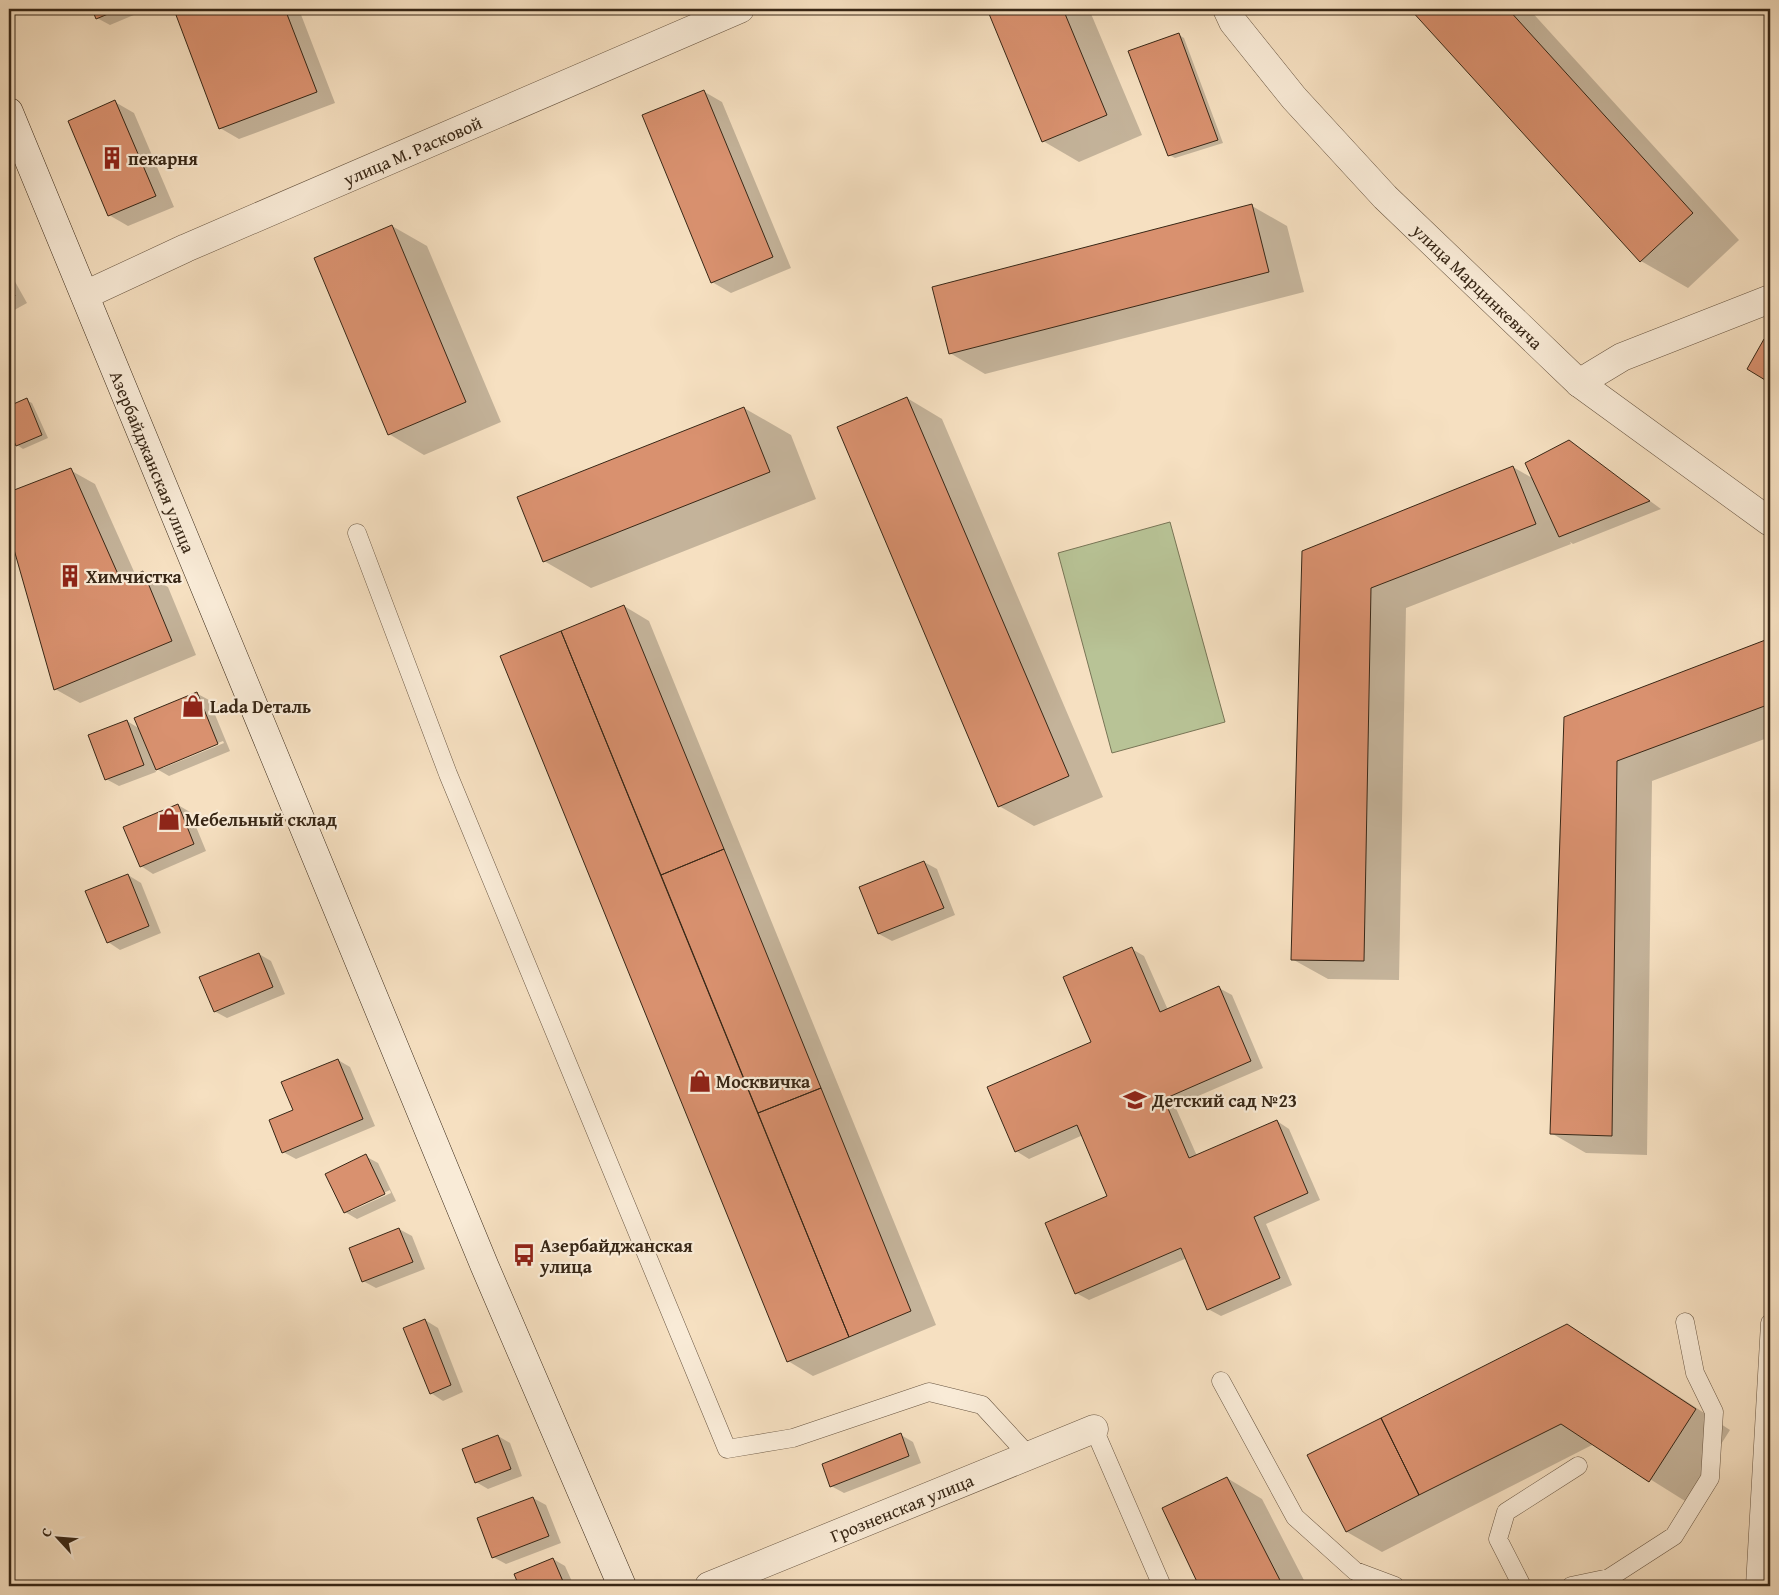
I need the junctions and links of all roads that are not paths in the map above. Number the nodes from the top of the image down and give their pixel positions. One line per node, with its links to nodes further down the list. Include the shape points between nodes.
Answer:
1 (740, 9): 4 (street, улица М. Расковой, via 186,248)
2 (1227, 9): 6 (street, улица Марцинкевича, via 1233,22 1294,98 1385,197)
3 (9, 112): 4 (street, Азербайджанская улица)
4 (85, 295): 15 (street, Азербайджанская улица, via 485,1267)
5 (1770, 299): 6 (street, via 1622,357)
6 (1579, 383): 7 (street, улица Марцинкевича)
7 (1770, 522)
8 (357, 533): 13 (lane, via 448,774 727,1450 793,1438 929,1392 982,1405)
9 (1684, 1322): 20 (lane, via 1695,1373 1714,1412 1710,1478 1674,1536 1610,1578)
10 (1770, 1323): 21 (lane)
11 (1221, 1381): 18 (lane, via 1295,1517 1356,1571)
12 (1094, 1429): 13 (street, Грозненская улица); 17 (lane)
13 (1028, 1455): 16 (street, Грозненская улица)
14 (1578, 1466): 19 (lane, via 1506,1512 1498,1539)
15 (622, 1586)
16 (709, 1586)
17 (1162, 1586)
18 (1396, 1586)
19 (1522, 1586)
20 (1571, 1586)
21 (1755, 1586)

